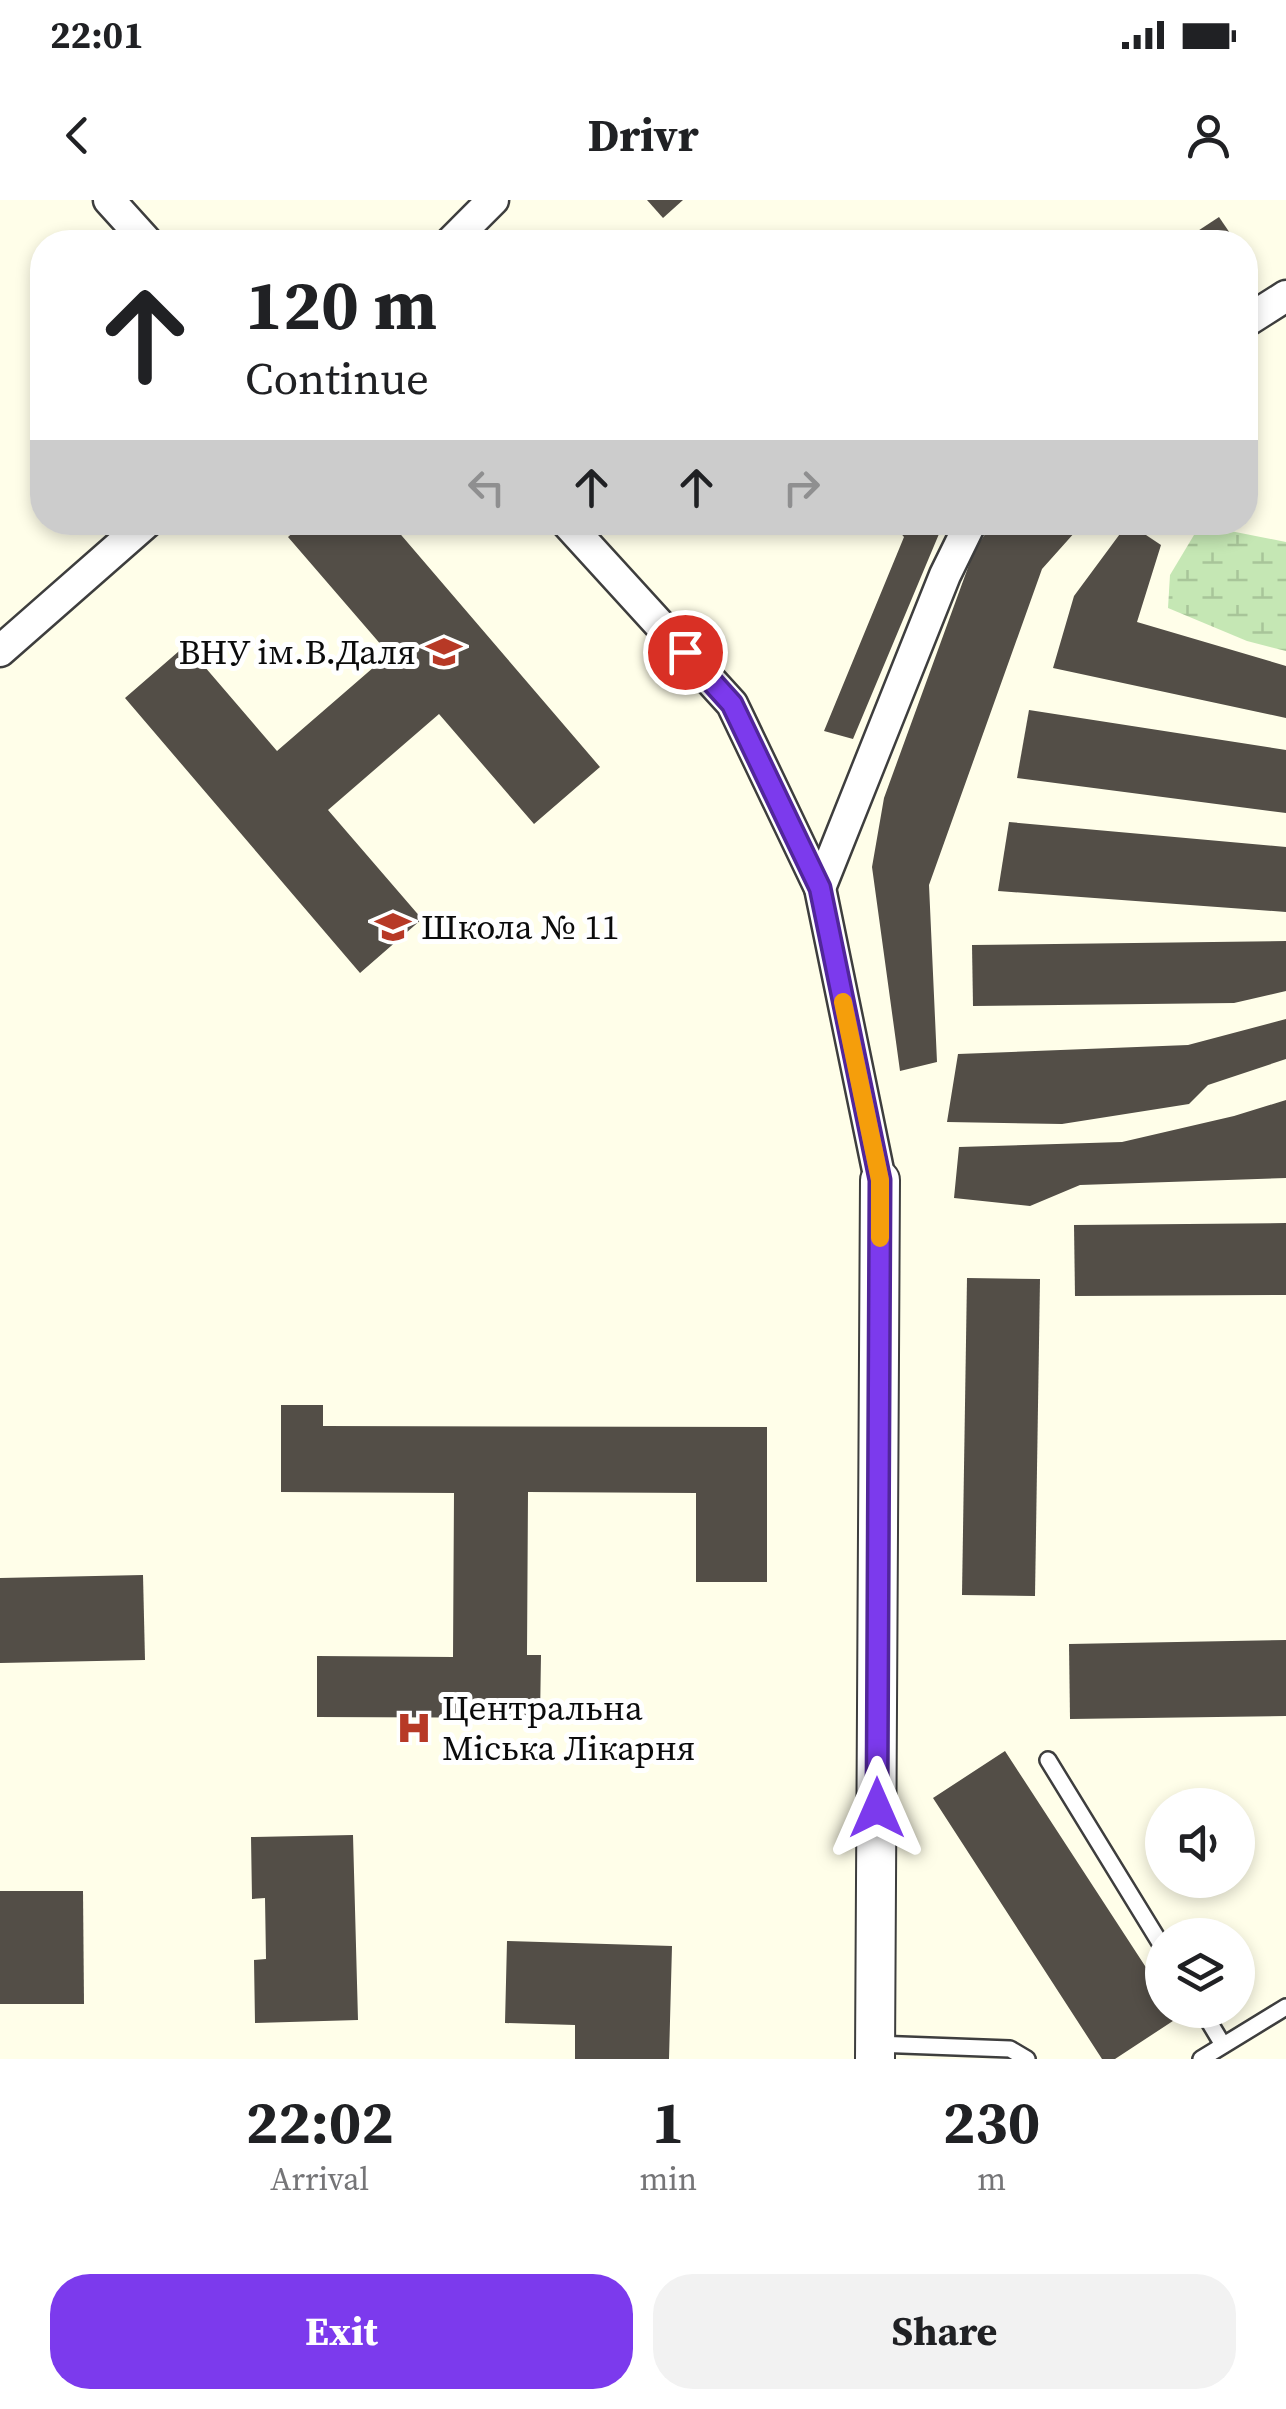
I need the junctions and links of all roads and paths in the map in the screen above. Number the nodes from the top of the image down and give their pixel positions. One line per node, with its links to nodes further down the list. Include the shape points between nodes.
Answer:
1 (109, 200): 3 (street)
2 (493, 200): 4 (street)
3 (137, 230)
4 (464, 230)
5 (1286, 296): 6 (street)
6 (1258, 314)
7 (132, 535): 10 (street)
8 (578, 535): 11 (street, via 732,704)
9 (965, 535): 11 (street)
10 (0, 651)
11 (820, 888): 12 (street)
12 (880, 1180): 18 (street)
13 (1048, 1760): 14 (lane)
14 (1145, 1918)
15 (1286, 2006): 17 (lane)
16 (1213, 2028): 17 (lane)
17 (1223, 2045): 20 (lane)
18 (875, 2051): 19 (lane, via 1010,2049)
19 (1026, 2059)
20 (1201, 2059)

